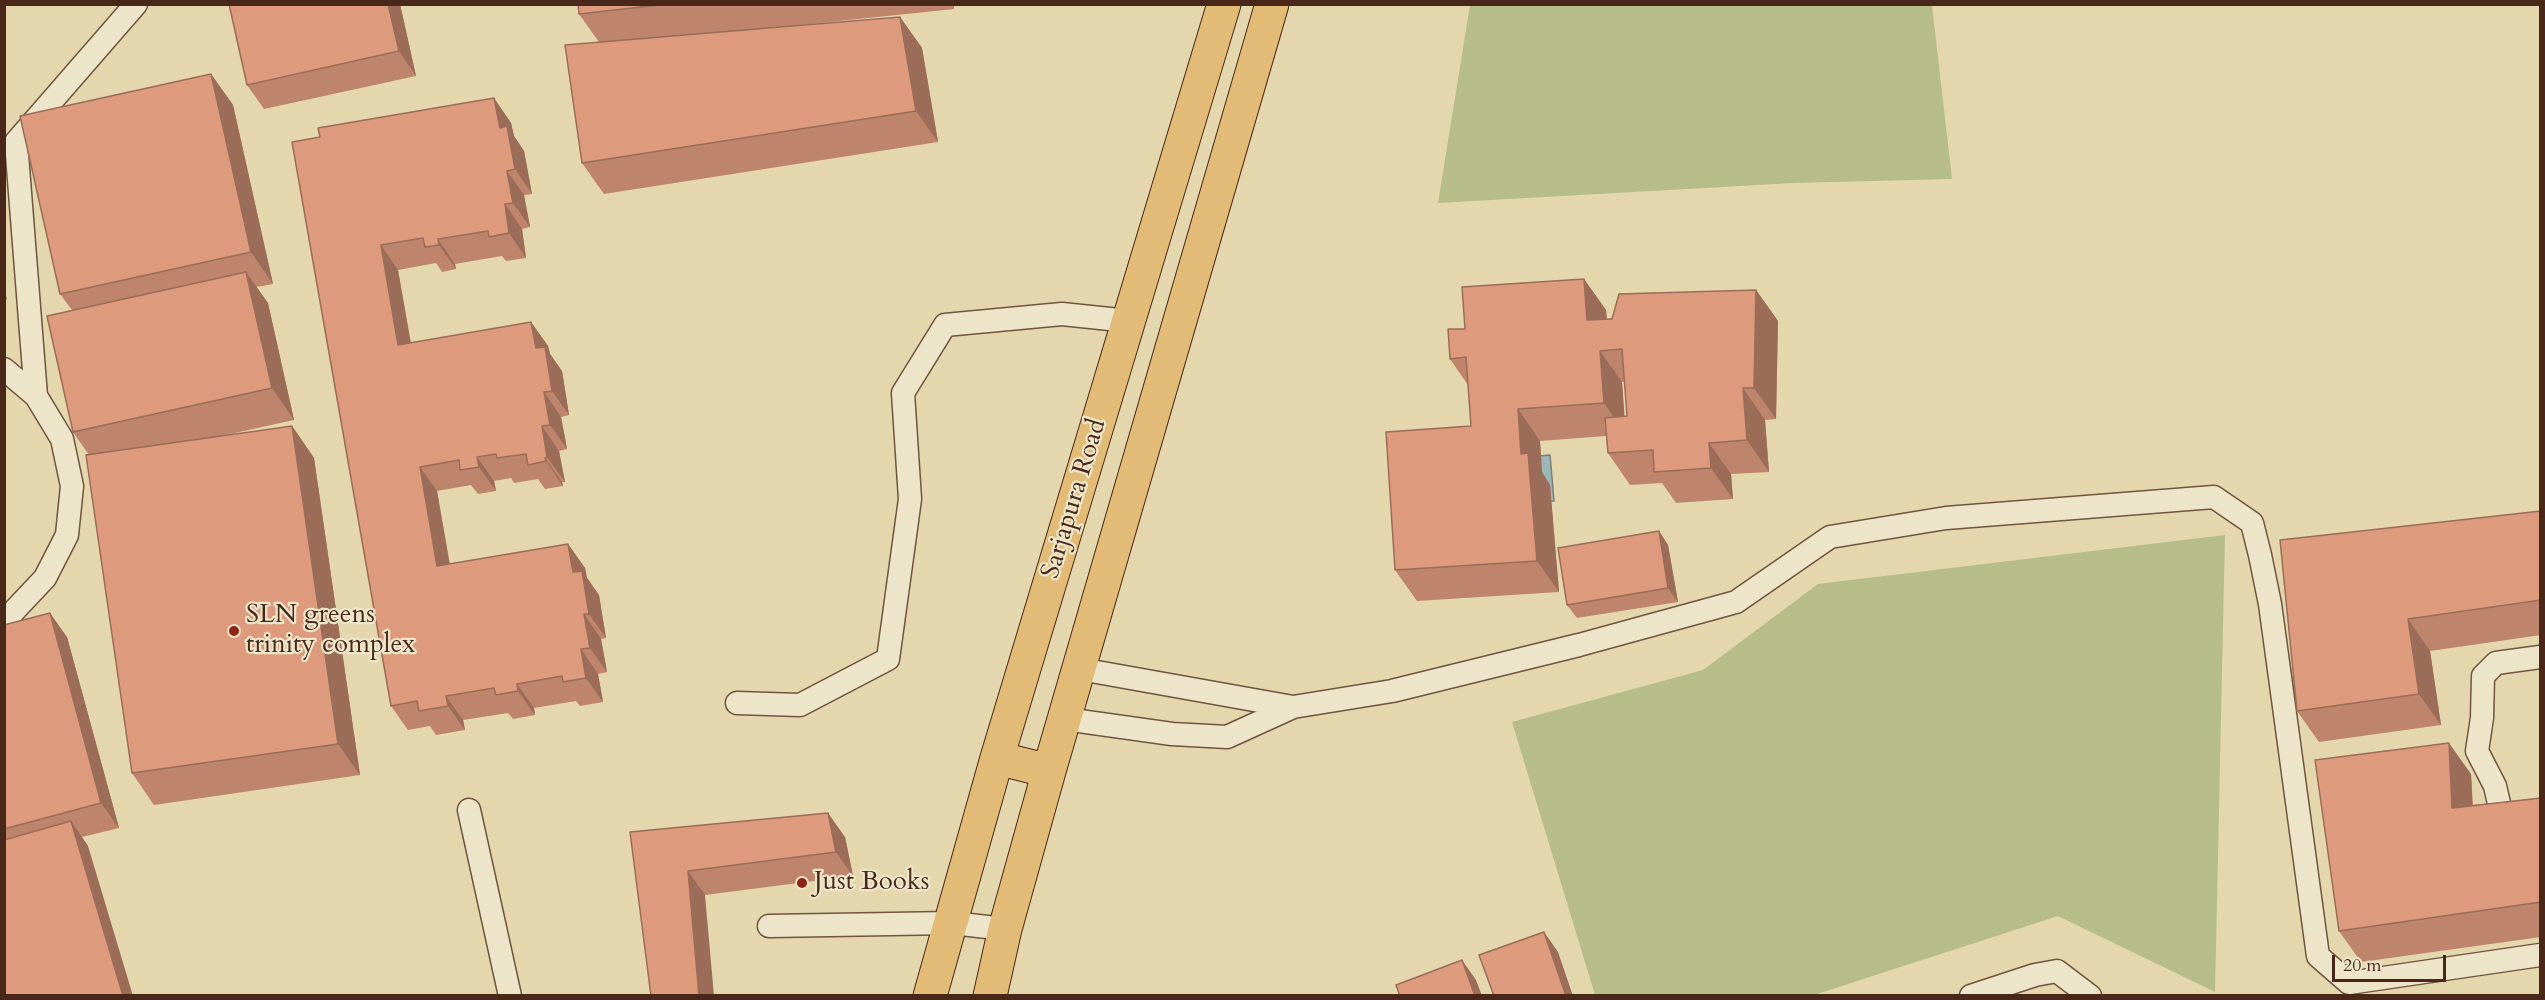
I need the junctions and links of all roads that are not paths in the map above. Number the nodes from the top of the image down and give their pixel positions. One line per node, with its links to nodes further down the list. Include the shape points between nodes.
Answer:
1 (136, 4): 6 (lane, via 16,142)
2 (1224, 4): 4 (main road, Sarjapura Road)
3 (1272, 4): 11 (main road, Sarjapura Road)
4 (1129, 321): 12 (lane, via 1062,314 945,326 903,393 910,499 888,659 800,705); 17 (main road, Sarjapura Road)
5 (4, 369): 6 (lane)
6 (36, 396): 9 (lane, via 62,439 72,486 67,535 45,578 12,613)
7 (2283, 552): 8 (lane)
8 (2260, 555): 13 (lane, via 2252,524 2214,497 1946,518 1830,537 1736,602 1392,691); 20 (lane)
9 (4, 616)
10 (2541, 657): 15 (lane, via 2496,663 2483,676)
11 (1080, 669): 13 (lane); 14 (main road, Sarjapura Road)
12 (737, 703)
13 (1293, 707): 14 (lane, via 1227,737 1172,734)
14 (1065, 718): 19 (main road, Sarjapura Road)
15 (2476, 751): 16 (lane); 22 (lane, via 2495,786 2503,821)
16 (2454, 754)
17 (997, 758): 19 (main road); 23 (main road, Sarjapura Road)
18 (2316, 769): 20 (lane)
19 (1049, 771): 25 (main road, Sarjapura Road)
20 (2293, 772): 26 (lane, via 2318,956 2349,983)
21 (469, 810): 27 (lane)
22 (2541, 818)
23 (952, 923): 24 (lane); 25 (lane); 28 (main road, Sarjapura Road)
24 (769, 926)
25 (1005, 929): 29 (main road, Sarjapura Road)
26 (2541, 955)
27 (510, 996)
28 (930, 996)
29 (990, 996)
30 (1971, 996): 31 (lane, via 2057,971)
31 (2090, 996)

